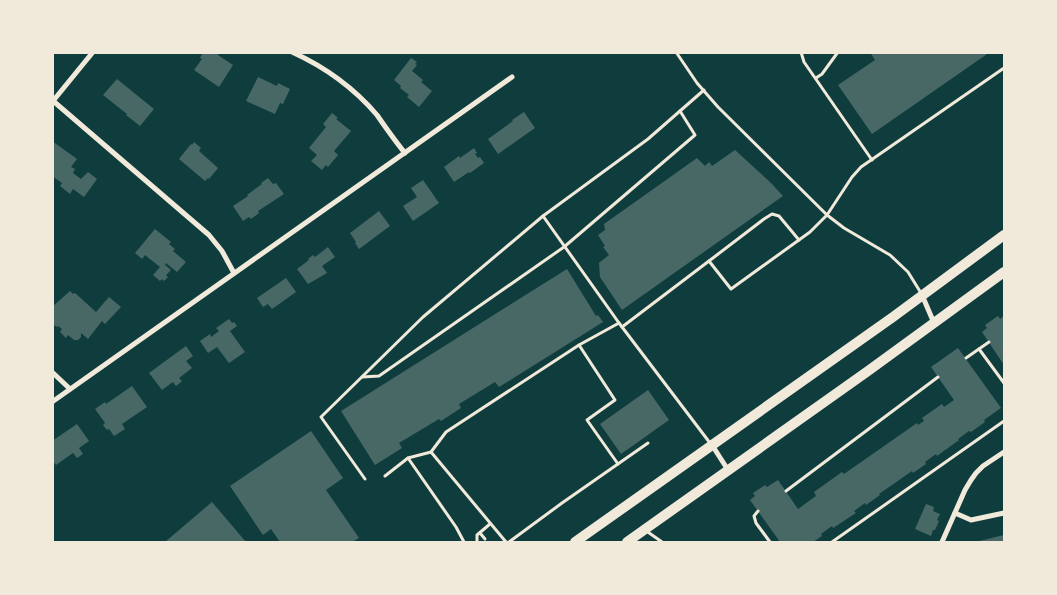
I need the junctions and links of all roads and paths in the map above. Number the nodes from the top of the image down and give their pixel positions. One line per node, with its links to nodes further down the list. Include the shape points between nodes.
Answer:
1 (93, 52): 10 (street)
2 (292, 52): 12 (street, via 339,79 355,93 376,115)
3 (676, 52): 9 (lane)
4 (801, 52): 8 (lane)
5 (838, 52): 8 (lane)
6 (1004, 68): 13 (lane)
7 (512, 77): 12 (street)
8 (816, 78): 13 (lane)
9 (704, 90): 11 (lane); 14 (lane)
10 (53, 101): 21 (street, via 209,235)
11 (680, 111): 15 (lane, via 648,139); 18 (lane, via 695,135)
12 (404, 154): 21 (street)
13 (872, 160): 14 (lane, via 852,177)
14 (827, 214): 17 (lane); 22 (lane, via 890,255 908,272)
15 (543, 216): 18 (lane); 31 (lane, via 423,317)
16 (1004, 235): 22 (main road)
17 (799, 240): 19 (lane, via 779,216 772,214); 19 (lane, via 731,289)
18 (564, 246): 23 (lane); 31 (lane, via 378,376)
19 (709, 261): 25 (lane)
20 (1004, 272): 24 (main road)
21 (234, 273): 34 (street)
22 (922, 295): 24 (street); 38 (main road)
23 (619, 323): 25 (lane); 27 (lane)
24 (934, 324): 43 (main road)
25 (622, 327): 38 (lane)
26 (989, 342): 28 (lane)
27 (579, 345): 39 (lane, via 446,432); 42 (lane, via 616,400 587,420)
28 (979, 349): 29 (lane); 33 (lane)
29 (966, 358)
30 (52, 372): 34 (street)
31 (362, 377): 45 (lane, via 321,417)
32 (938, 377): 46 (lane)
33 (1004, 383)
34 (70, 389): 35 (street)
35 (52, 402)
36 (1004, 421): 61 (lane)
37 (648, 443): 42 (lane)
38 (712, 445): 43 (street); 57 (main road)
39 (431, 452): 41 (lane); 50 (lane)
40 (1004, 452): 48 (street, via 976,473)
41 (408, 458): 44 (lane); 54 (lane)
42 (618, 464): 56 (lane)
43 (729, 470): 51 (main road)
44 (385, 476)
45 (365, 479)
46 (786, 491)
47 (758, 511): 60 (lane, via 754,516 756,523)
48 (955, 513): 49 (street, via 971,520); 62 (street)
49 (1004, 513)
50 (490, 524): 52 (lane); 56 (lane)
51 (645, 530): 58 (main road); 59 (lane)
52 (480, 533): 53 (lane); 55 (lane)
53 (484, 539)
54 (464, 542)
55 (477, 542)
56 (507, 542)
57 (575, 542)
58 (627, 542)
59 (662, 542)
60 (770, 542)
61 (832, 542)
62 (942, 542)

